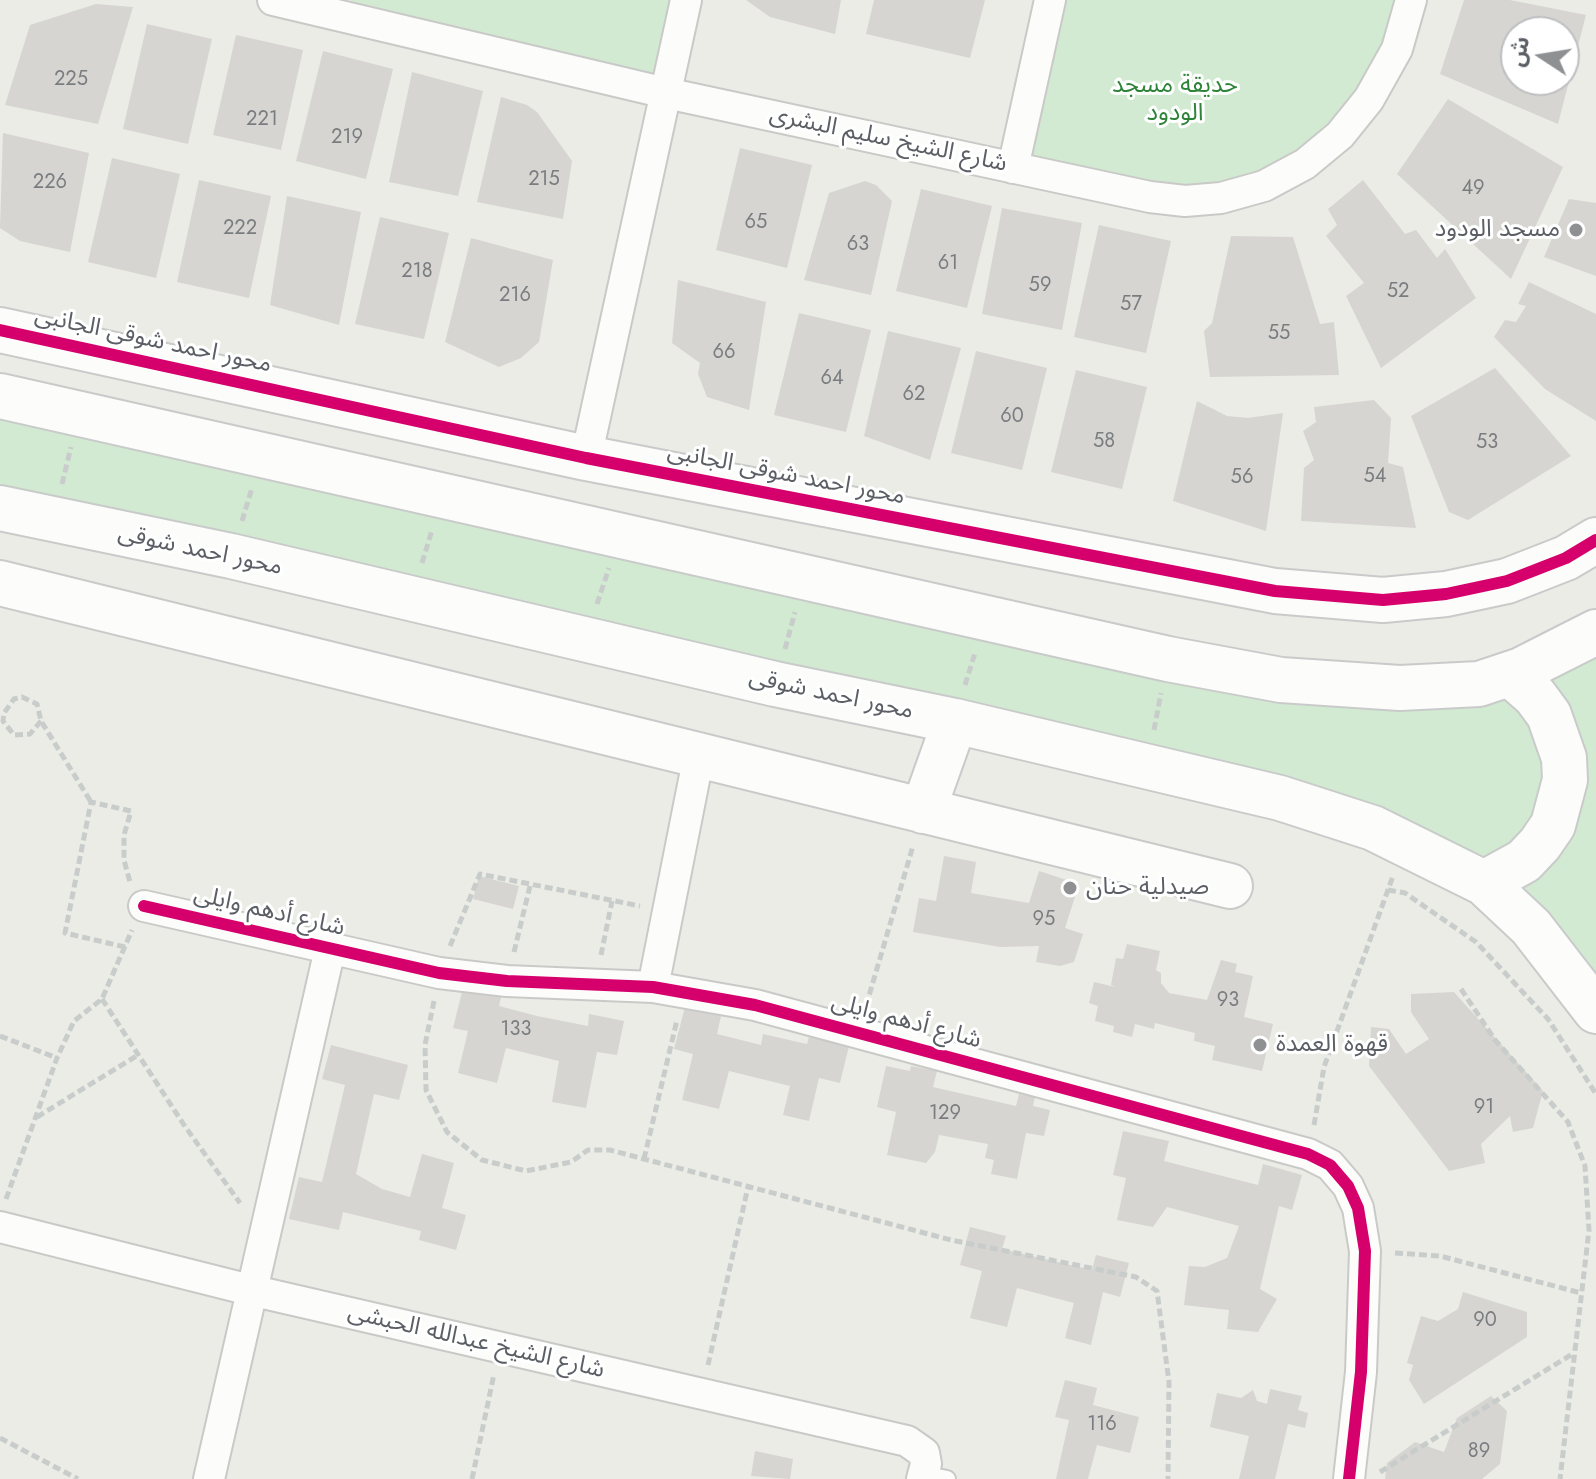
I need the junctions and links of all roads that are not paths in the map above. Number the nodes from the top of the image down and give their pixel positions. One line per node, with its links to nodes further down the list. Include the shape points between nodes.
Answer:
1 (273, 0): 5 (street, شارع الشيخ سليم البشرى)
2 (686, 0): 6 (street)
3 (1050, 0): 7 (street)
4 (1411, 0): 7 (street, شارع الشيخ سليم البشرى, via 1397,49 1369,99 1329,145 1264,186 1185,201)
5 (349, 9): 6 (street, شارع الشيخ سليم البشرى)
6 (666, 93): 7 (street, شارع الشيخ سليم البشرى); 10 (street)
7 (1013, 168)
8 (0, 330): 10 (main road, محور احمد شوقى الجانبى)
9 (0, 396): 15 (main road, via 1281,680 1440,688)
10 (586, 458): 12 (main road, محور احمد شوقى الجانبى, via 1136,566 1329,598 1446,594 1507,581)
11 (1, 512): 16 (main road, محور احمد شوقى, via 231,556)
12 (1581, 549)
13 (0, 583): 17 (main road)
14 (1596, 632): 15 (main road)
15 (1510, 674): 19 (main road, via 1549,715 1564,758 1565,780 1553,825 1540,844 1505,874)
16 (955, 721): 18 (main road); 19 (main road, محور احمد شوقى, via 1280,798 1373,828)
17 (699, 755): 18 (main road); 23 (street)
18 (923, 811): 20 (main road)
19 (1484, 883): 24 (main road, محور احمد شوقى, via 1531,927)
20 (1230, 886)
21 (144, 906): 22 (street, شارع أدهم وايلى)
22 (330, 949): 23 (street, شارع أدهم وايلى, via 439,973); 26 (street, شارع أدهم وايلى)
23 (653, 987): 29 (street, شارع أدهم وايلى, via 755,1005 859,1032 1308,1154 1330,1165 1358,1208 1365,1251 1361,1372)
24 (1596, 1011)
25 (3, 1214): 26 (street, شارع الشيخ عبدالله الحبشى)
26 (250, 1290): 27 (street, شارع الشيخ عبدالله الحبشى, via 907,1441 924,1453); 28 (street, شارع أدهم وايلى)
27 (931, 1477)
28 (209, 1479)
29 (1349, 1479)

